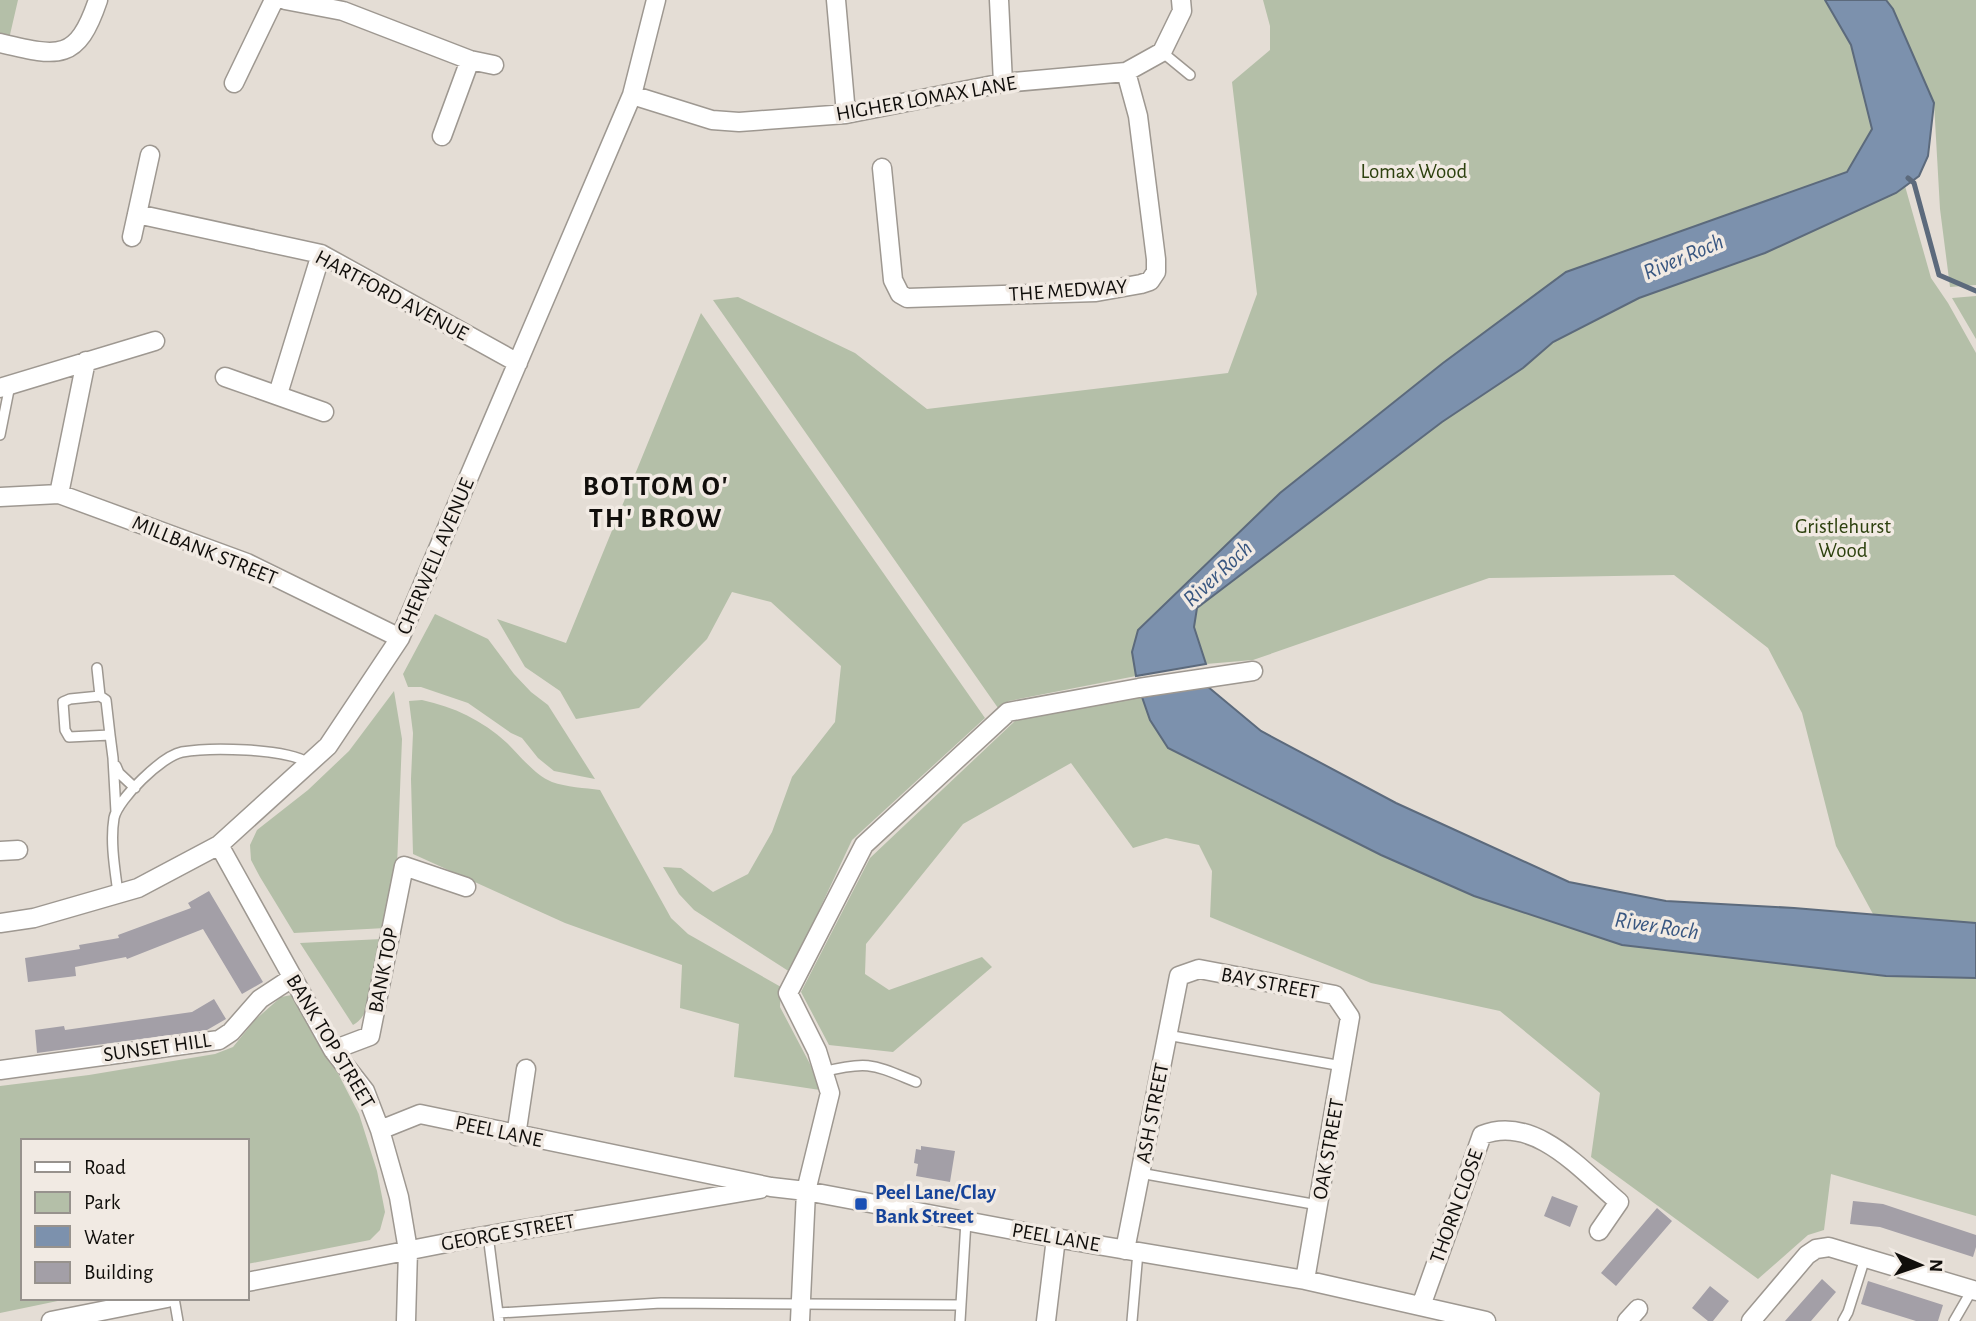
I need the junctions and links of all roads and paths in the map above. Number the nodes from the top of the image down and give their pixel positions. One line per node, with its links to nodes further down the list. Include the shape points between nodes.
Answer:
1 (98, 0): 8 (street, via 86,33 73,47)
2 (274, 0): 14 (street)
3 (285, 0): 10 (street, via 343,11)
4 (656, 0): 16 (street, CHERWELL AVENUE)
5 (836, 0): 17 (street)
6 (999, 0): 15 (street)
7 (1181, 0): 9 (street, via 1182,11)
8 (1, 47)
9 (1163, 52): 12 (street, HIGHER LOMAX LANE); 13 (lane)
10 (470, 60): 11 (street); 18 (street)
11 (494, 65)
12 (1126, 72): 15 (street, HIGHER LOMAX LANE); 20 (street, THE MEDWAY, via 1138,116 1156,259 1150,281 1096,292 900,295 893,280)
13 (1190, 75)
14 (234, 83)
15 (1003, 83): 17 (street, HIGHER LOMAX LANE)
16 (632, 95): 17 (street, HIGHER LOMAX LANE, via 712,120); 26 (street, CHERWELL AVENUE)
17 (846, 114)
18 (442, 136)
19 (150, 155): 21 (street)
20 (881, 168)
21 (137, 214): 22 (street); 23 (street, HARTFORD AVENUE)
22 (132, 237)
23 (321, 254): 26 (street, HARTFORD AVENUE); 29 (street)
24 (155, 341): 25 (street)
25 (86, 361): 28 (street); 32 (street)
26 (518, 363): 34 (street, CHERWELL AVENUE)
27 (225, 377): 29 (street)
28 (5, 386): 31 (lane)
29 (278, 394): 30 (street)
30 (324, 412)
31 (0, 435)
32 (59, 494): 33 (street, MILLBANK STREET); 34 (street, MILLBANK STREET, via 247,563)
33 (0, 497)
34 (400, 638): 40 (street, CHERWELL AVENUE, via 328,746)
35 (97, 668): 37 (lane)
36 (1254, 671): 55 (street, via 1008,712 864,845 788,993)
37 (100, 695): 38 (lane, via 106,700); 38 (lane, via 63,702 65,730 73,738)
38 (110, 734): 39 (lane)
39 (113, 758): 41 (lane, via 119,774); 42 (lane)
40 (309, 764): 41 (lane, via 301,758 245,750 182,752 169,757); 43 (street, CHERWELL AVENUE)
41 (135, 788): 42 (lane)
42 (116, 814): 45 (lane, via 113,857)
43 (219, 845): 45 (street, CHERWELL AVENUE); 48 (street, BANK TOP STREET)
44 (466, 887): 51 (street, BANK TOP, via 404,866 370,1036)
45 (118, 894): 46 (street, CHERWELL AVENUE)
46 (0, 923)
47 (1179, 976): 49 (street, BAY STREET, via 1199,969 1335,995); 50 (street, ASH STREET)
48 (292, 978): 51 (street, BANK TOP STREET); 54 (street, SUNSET HILL, via 260,999 219,1040)
49 (1350, 1017): 52 (street, OAK STREET)
50 (1167, 1035): 52 (lane); 59 (street, ASH STREET)
51 (333, 1050): 57 (street, BANK TOP STREET, via 365,1091)
52 (1342, 1066): 62 (street, OAK STREET)
53 (526, 1069): 58 (street)
54 (0, 1070)
55 (823, 1072): 56 (lane, via 875,1065); 61 (street, via 830,1093)
56 (916, 1082)
57 (380, 1130): 58 (street, PEEL LANE, via 420,1114); 67 (street, BANK TOP STREET)
58 (516, 1136): 60 (street, PEEL LANE)
59 (1140, 1174): 62 (lane); 68 (street, ASH STREET)
60 (771, 1187): 61 (street, PEEL LANE); 65 (street, GEORGE STREET)
61 (806, 1191): 63 (street, PEEL LANE); 77 (street)
62 (1318, 1205): 70 (street, OAK STREET)
63 (966, 1221): 66 (street, PEEL LANE); 75 (lane)
64 (1599, 1231): 76 (street, THORN CLOSE, via 1619,1202 1544,1139 1496,1129 1482,1135)
65 (488, 1235): 67 (street, GEORGE STREET); 79 (lane)
66 (1056, 1238): 68 (street, PEEL LANE); 84 (street)
67 (408, 1250): 71 (street, GEORGE STREET); 82 (street, BANK TOP STREET)
68 (1132, 1251): 70 (street, PEEL LANE); 85 (lane)
69 (1865, 1258): 72 (street); 87 (street, via 1829,1247 1816,1249); 88 (lane)
70 (1305, 1280): 76 (street, PEEL LANE)
71 (248, 1282)
72 (1974, 1290): 89 (lane)
73 (161, 1300): 78 (street)
74 (174, 1300): 81 (lane)
75 (961, 1305): 77 (lane); 83 (lane)
76 (1420, 1306): 86 (street, PEEL LANE)
77 (800, 1313): 79 (lane, via 661,1303)
78 (118, 1315): 80 (street)
79 (499, 1317)
80 (51, 1321)
81 (178, 1321)
82 (406, 1321)
83 (960, 1321)
84 (1046, 1321)
85 (1132, 1321)
86 (1486, 1321)
87 (1751, 1321)
88 (1843, 1321)
89 (1954, 1321)

